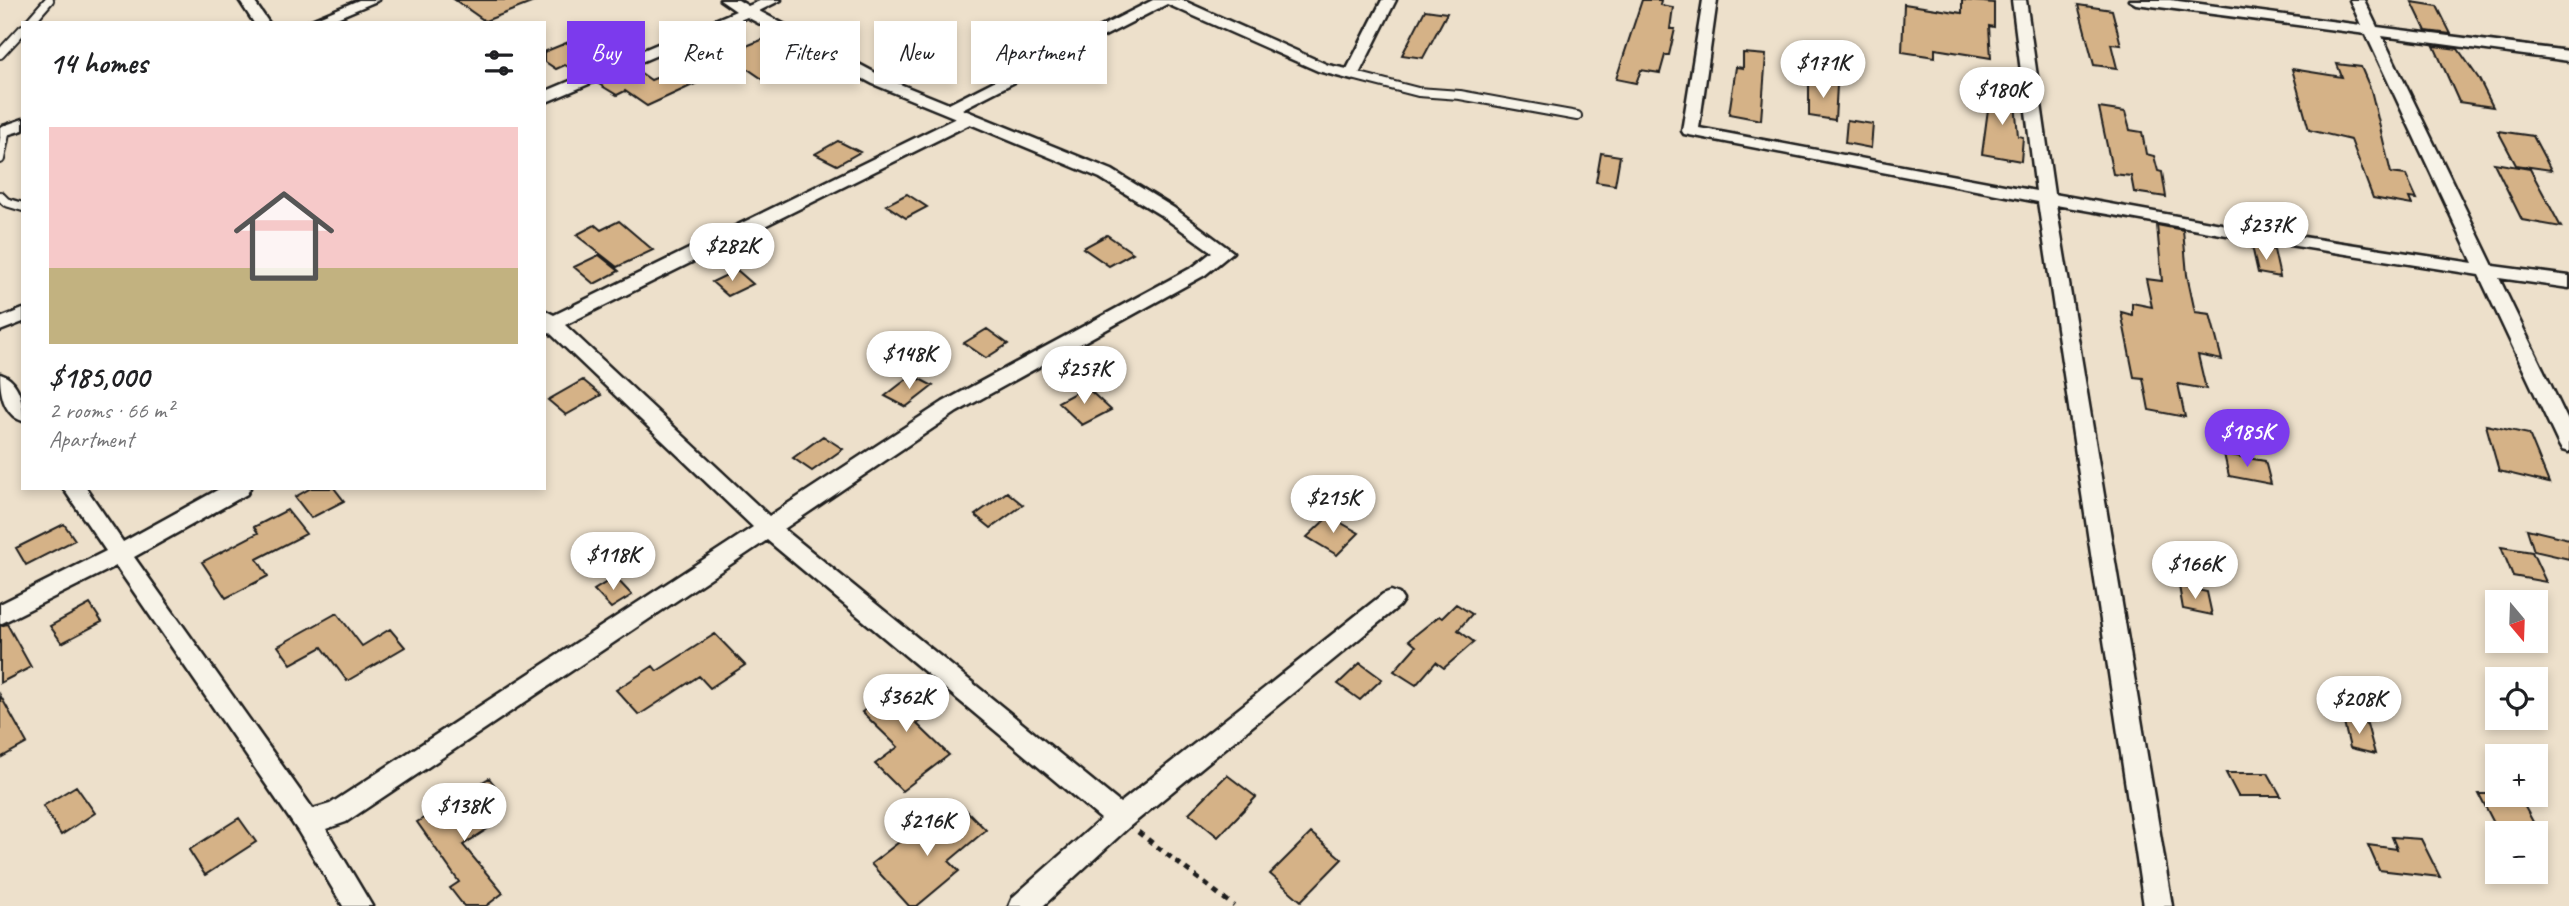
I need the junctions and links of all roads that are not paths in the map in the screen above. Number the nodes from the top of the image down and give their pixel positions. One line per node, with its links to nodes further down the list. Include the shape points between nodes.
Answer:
1 (49, 0): 14 (lane)
2 (246, 0): 15 (street)
3 (372, 0): 16 (street)
4 (727, 0): 13 (street)
5 (774, 0): 13 (street)
6 (1164, 0): 23 (street)
7 (1170, 0): 21 (street, via 1323,68)
8 (1389, 0): 21 (street)
9 (1710, 0): 30 (street, via 1690,131)
10 (2020, 0): 30 (street)
11 (2136, 0): 17 (street)
12 (2357, 0): 17 (street)
13 (746, 12): 22 (street); 23 (street, via 879,81)
14 (31, 21)
15 (261, 21)
16 (316, 21)
17 (2371, 29): 20 (street); 32 (street)
18 (21, 31): 19 (lane)
19 (0, 54)
20 (2569, 56)
21 (1352, 75): 24 (lane, via 1418,92)
22 (546, 97)
23 (949, 110): 25 (street)
24 (1577, 116)
25 (969, 118): 35 (street); 42 (street, via 1106,174 1224,251 1199,271 950,407)
26 (21, 125): 27 (street)
27 (3, 131): 28 (lane)
28 (0, 159)
29 (0, 196): 31 (lane)
30 (2046, 198): 32 (street); 50 (street)
31 (21, 206)
32 (2485, 271): 33 (street); 39 (street)
33 (2569, 282)
34 (21, 317): 36 (street)
35 (547, 323): 42 (street)
36 (0, 325)
37 (0, 382): 38 (street)
38 (21, 411)
39 (2569, 445)
40 (75, 490): 43 (street)
41 (235, 490): 43 (street)
42 (769, 529): 46 (street); 47 (street, via 337,814)
43 (120, 554): 45 (street); 47 (street)
44 (1391, 600): 46 (street)
45 (0, 615)
46 (1120, 819): 49 (street)
47 (307, 823): 48 (street)
48 (358, 906)
49 (1023, 906)
50 (2158, 906)

